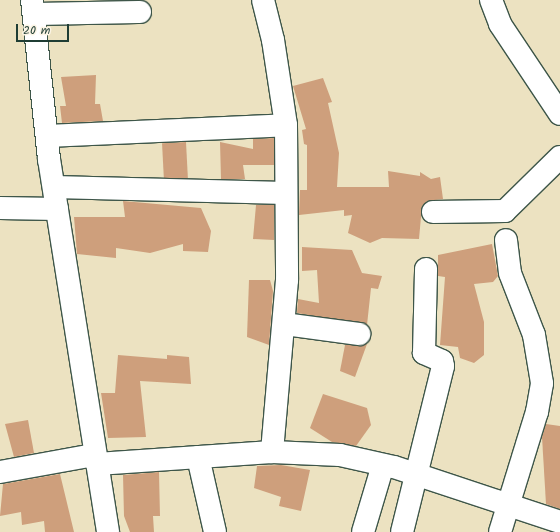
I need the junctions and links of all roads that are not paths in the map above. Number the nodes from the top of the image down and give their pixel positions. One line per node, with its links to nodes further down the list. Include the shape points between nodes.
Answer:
1 (263, 0): 6 (street, via 274,40)
2 (491, 0): 5 (street, via 500,24)
3 (33, 7): 4 (street); 7 (street)
4 (140, 12)
5 (560, 114)
6 (286, 125): 7 (street); 10 (street)
7 (47, 136): 9 (street)
8 (560, 156): 13 (street, via 506,211)
9 (54, 187): 10 (street); 12 (street)
10 (285, 192): 16 (street)
11 (0, 208): 12 (street)
12 (57, 208): 20 (street)
13 (433, 212)
14 (506, 240): 24 (street, via 510,273 534,335 542,383 537,412)
15 (426, 269): 23 (street, via 424,353 442,362 443,366)
16 (285, 324): 17 (street); 18 (street)
17 (359, 334)
18 (272, 452): 19 (street); 21 (street, via 340,455)
19 (198, 457): 20 (street); 27 (street)
20 (95, 459): 22 (street); 26 (street)
21 (383, 465): 23 (street); 28 (street)
22 (0, 472)
23 (414, 474): 24 (street); 29 (street)
24 (506, 505): 25 (street); 30 (street)
25 (560, 522)
26 (108, 532)
27 (216, 532)
28 (363, 532)
29 (402, 532)
30 (500, 532)

